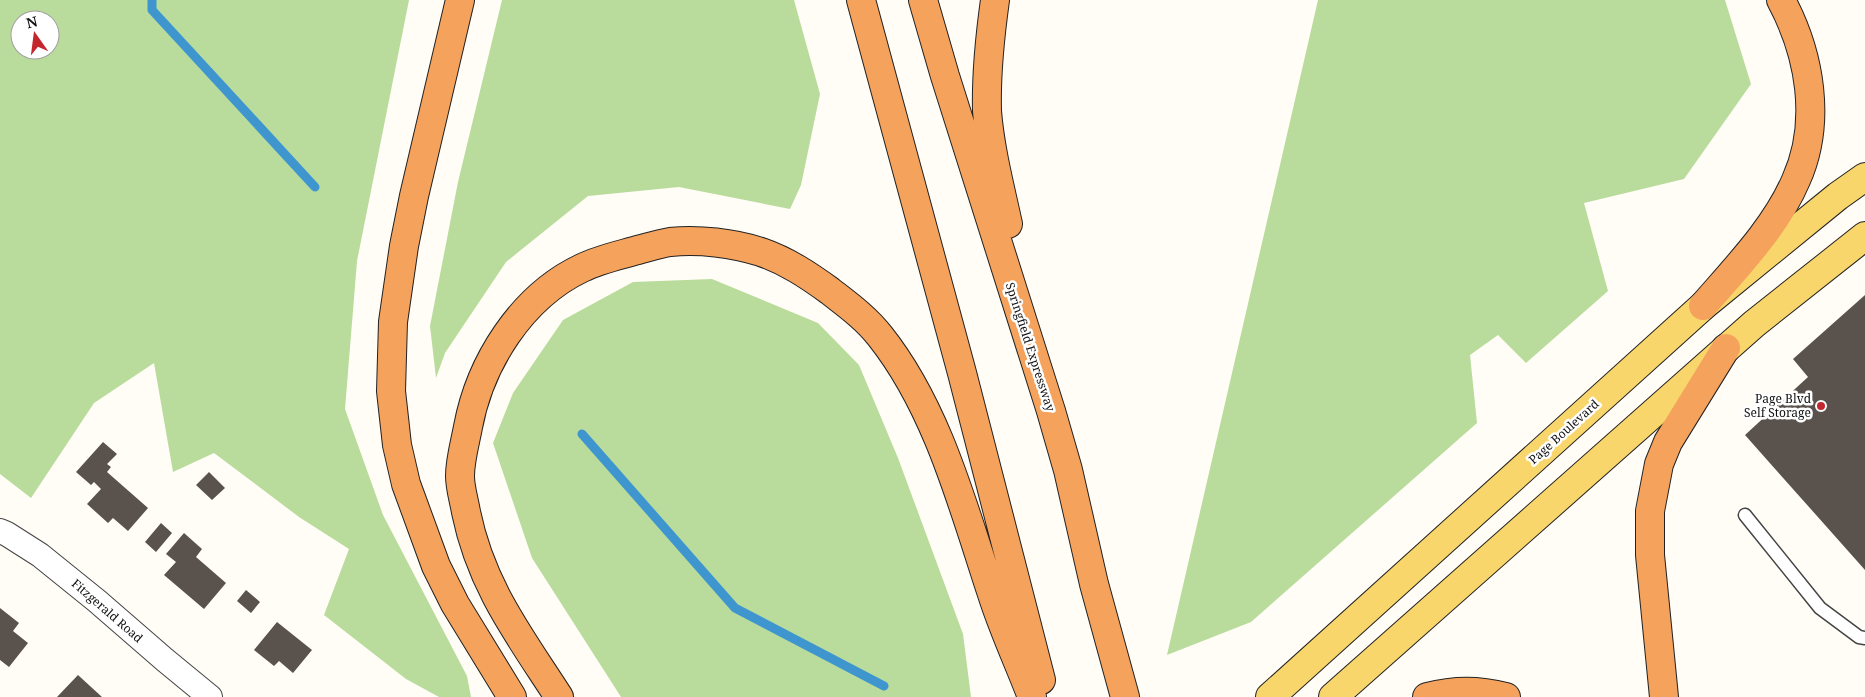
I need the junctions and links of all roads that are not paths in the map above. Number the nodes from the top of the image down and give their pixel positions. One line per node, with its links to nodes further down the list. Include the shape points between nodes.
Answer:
1 (460, 0): 16 (highway, via 404,246 393,322 391,391 397,445 406,484 436,566 455,604)
2 (861, 0): 19 (highway)
3 (923, 0): 10 (highway, Springfield Expressway)
4 (995, 0): 10 (highway, via 987,95 991,146)
5 (1781, 0): 8 (highway, via 1798,36 1809,88 1811,110 1804,155 1797,180 1776,216 1742,262)
6 (1865, 177): 8 (main road, Page Boulevard)
7 (1865, 236): 9 (main road)
8 (1703, 306): 22 (main road, Page Boulevard)
9 (1726, 348): 23 (main road); 26 (highway, via 1668,442 1658,464 1652,496 1650,555)
10 (1041, 380): 11 (highway, Springfield Expressway)
11 (1073, 493): 20 (highway, Springfield Expressway); 21 (highway)
12 (1745, 514): 14 (lane, via 1820,608)
13 (0, 531): 15 (street, Fitzgerald Road, via 40,555)
14 (1865, 638)
15 (210, 697)
16 (512, 697)
17 (559, 697): 18 (highway, via 501,608 476,553 460,474 474,397 493,356 511,328 552,288 575,271 602,260 682,241 739,247 761,252 792,266 853,308 879,335 901,367 935,429 993,597)
18 (1032, 697)
19 (1046, 697)
20 (1125, 697)
21 (1140, 697)
22 (1270, 697)
23 (1333, 697)
24 (1428, 697): 25 (highway, via 1465,690)
25 (1506, 697)
26 (1664, 697)

